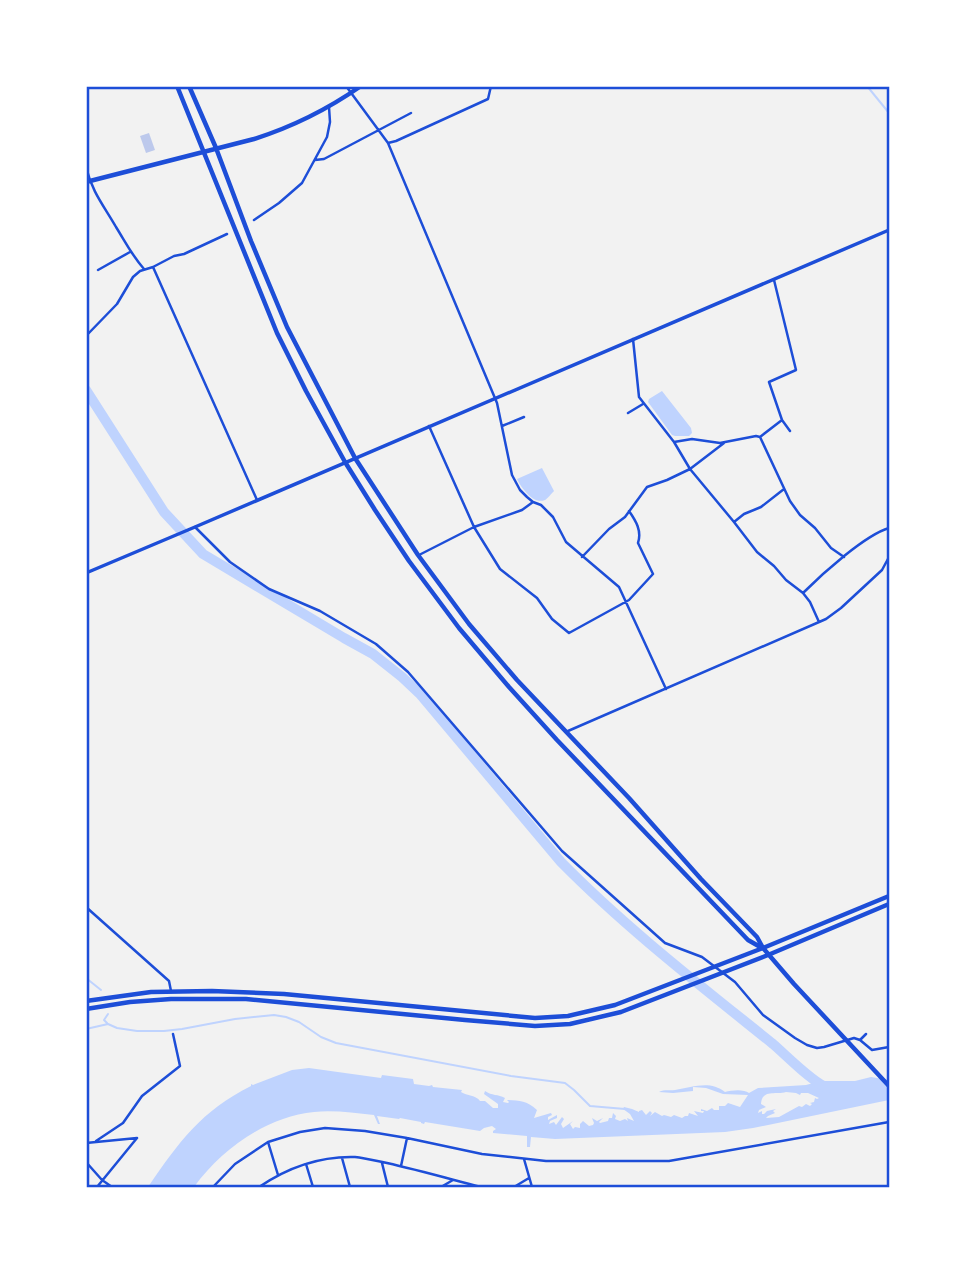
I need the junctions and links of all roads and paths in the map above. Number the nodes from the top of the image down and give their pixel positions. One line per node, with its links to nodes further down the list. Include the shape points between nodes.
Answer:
1 (177, 86): 12 (main road)
2 (189, 86): 11 (main road)
3 (346, 86): 6 (street)
4 (361, 86): 6 (main road)
5 (491, 86): 10 (street, via 488,99)
6 (351, 93): 7 (main road); 9 (street)
7 (329, 107): 11 (main road, via 277,131); 13 (street, via 327,137)
8 (411, 113): 9 (street)
9 (379, 129): 10 (street); 13 (street)
10 (388, 143): 26 (street)
11 (216, 148): 12 (main road); 37 (main road, via 288,327)
12 (204, 151): 15 (main road); 38 (main road, via 277,333)
13 (315, 160): 16 (street, via 293,192)
14 (86, 167): 15 (street)
15 (88, 181): 19 (street)
16 (254, 220)
17 (889, 230): 23 (street)
18 (227, 234): 20 (street)
19 (130, 252): 21 (street); 22 (street)
20 (153, 267): 21 (street); 41 (street)
21 (144, 269): 24 (street)
22 (98, 270)
23 (774, 280): 25 (street); 30 (street, via 796,370 769,382)
24 (86, 336)
25 (634, 339): 26 (street); 27 (street, via 639,397)
26 (495, 398): 31 (street); 32 (street)
27 (644, 403): 28 (street); 36 (street)
28 (628, 412)
29 (524, 417): 32 (street)
30 (782, 420): 33 (street); 34 (street)
31 (429, 426): 37 (street); 46 (street)
32 (502, 426): 42 (street, via 512,475)
33 (790, 431)
34 (760, 437): 35 (street); 40 (street)
35 (724, 442): 36 (street, via 692,439); 39 (street)
36 (674, 443): 39 (street)
37 (355, 458): 38 (street); 48 (main road)
38 (345, 462): 41 (street); 61 (main road, via 409,561 509,687 748,940)
39 (690, 469): 43 (street, via 647,486); 44 (street)
40 (785, 489): 44 (street); 50 (street, via 800,514)
41 (257, 500): 45 (street)
42 (533, 502): 46 (street); 49 (street, via 546,508 566,542)
43 (629, 512): 49 (street); 54 (street, via 653,574)
44 (734, 522): 53 (street, via 757,552)
45 (195, 527): 52 (street); 68 (street, via 230,562 269,589 320,611 376,644 408,672 562,850 665,943 702,957 736,982 763,1015 807,1045 817,1048)
46 (474, 527): 48 (street); 54 (street, via 500,569 537,598 569,632)
47 (889, 528): 50 (street)
48 (418, 555): 57 (main road, via 469,624)
49 (582, 557): 54 (street, via 619,587)
50 (844, 557): 53 (street)
51 (889, 557): 55 (street, via 841,608)
52 (86, 573)
53 (803, 593): 55 (street)
54 (626, 602): 56 (street)
55 (819, 622): 56 (street)
56 (666, 689): 57 (street)
57 (565, 733): 61 (main road)
58 (889, 896): 61 (main road)
59 (889, 904): 62 (main road)
60 (86, 907): 63 (street, via 169,981)
61 (763, 948): 62 (main road); 63 (main road, via 650,992 568,1016 535,1018 284,994)
62 (768, 955): 65 (main road, via 621,1012 570,1024 535,1026 246,999 172,999); 70 (main road)
63 (171, 991): 64 (main road)
64 (86, 1001)
65 (86, 1009)
66 (173, 1034): 73 (street, via 180,1066 142,1097 123,1123)
67 (866, 1034): 68 (street)
68 (860, 1040): 69 (street, via 872,1051)
69 (889, 1047)
70 (889, 1086)
71 (889, 1122): 77 (street, via 669,1161)
72 (407, 1138): 74 (street, via 325,1128); 77 (street); 81 (street)
73 (96, 1141): 75 (street); 84 (street, via 137,1138)
74 (268, 1142): 82 (street); 88 (street, via 235,1164)
75 (86, 1143)
76 (342, 1158): 79 (street); 80 (street); 91 (street)
77 (524, 1159): 83 (street)
78 (86, 1162): 84 (street)
79 (381, 1162): 81 (street); 92 (street)
80 (306, 1164): 82 (street); 90 (street)
81 (401, 1166): 85 (street)
82 (278, 1174): 89 (street)
83 (529, 1178): 95 (street); 96 (street)
84 (102, 1180): 86 (street); 87 (street)
85 (453, 1180): 93 (street); 94 (street)
86 (97, 1187)
87 (112, 1187)
88 (213, 1187)
89 (259, 1187)
90 (313, 1187)
91 (351, 1187)
92 (388, 1187)
93 (440, 1187)
94 (481, 1187)
95 (514, 1187)
96 (531, 1187)

